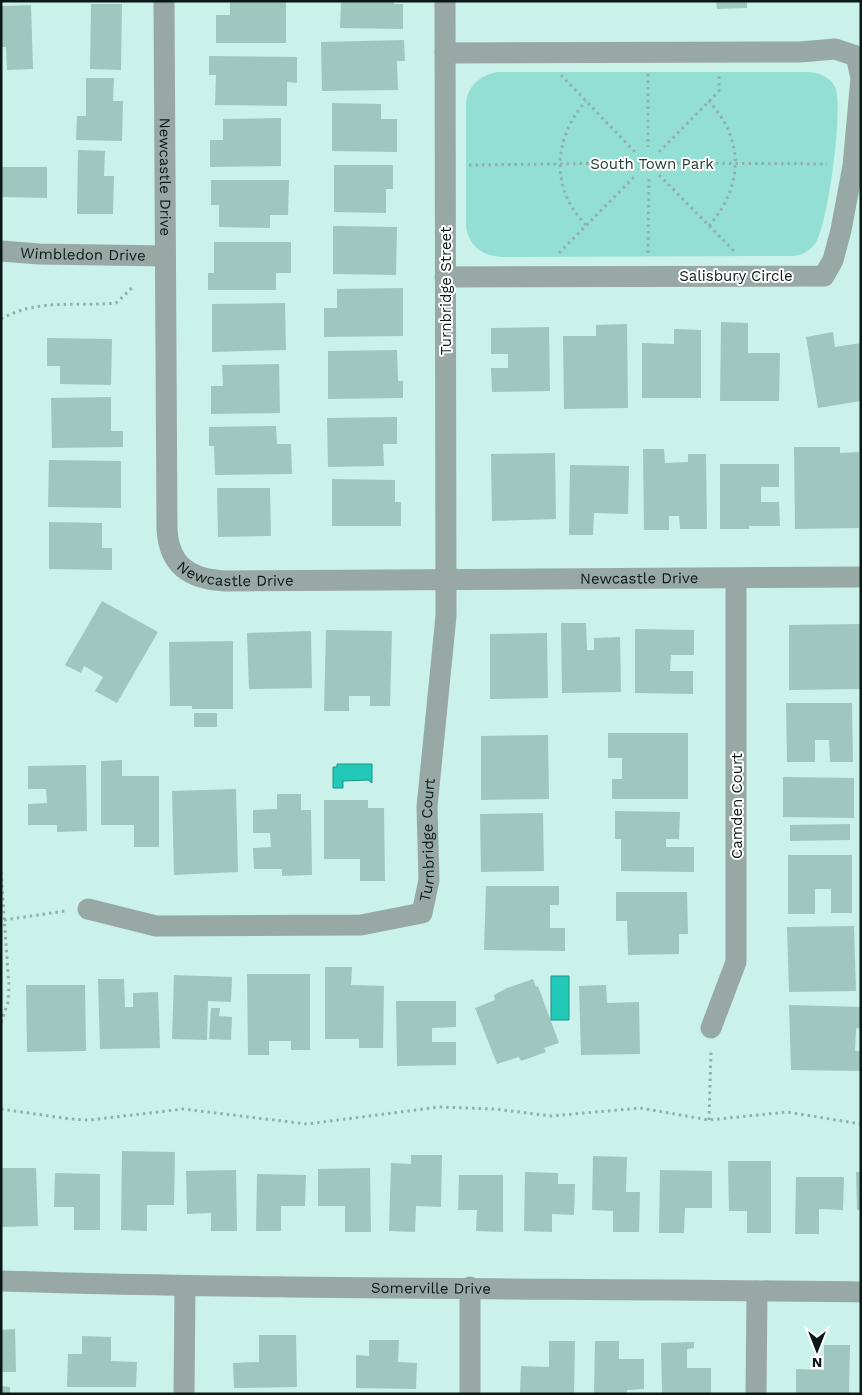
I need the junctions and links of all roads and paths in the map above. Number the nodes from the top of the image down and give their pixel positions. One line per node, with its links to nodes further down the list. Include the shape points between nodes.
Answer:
1 (164, 1): 27 (street, Newcastle Drive)
2 (445, 1): 3 (street, Turnbridge Street)
3 (445, 53): 28 (street, Turnbridge Street); 28 (street, Salisbury Circle, via 800,52 835,49 856,56 861,78 848,200 833,260 824,276)
4 (559, 73): 7 (path)
5 (648, 74): 9 (path)
6 (719, 74): 8 (path, via 719,92)
7 (586, 101): 11 (path); 12 (path, via 568,125 561,146)
8 (709, 101): 10 (path); 17 (path, via 726,122)
9 (648, 147)
10 (659, 152)
11 (636, 153)
12 (560, 163): 13 (path); 16 (path); 21 (path, via 564,190 571,206)
13 (631, 163)
14 (664, 163): 17 (path)
15 (827, 164): 17 (path)
16 (469, 165)
17 (735, 165): 22 (path, via 733,187)
18 (636, 175): 21 (path)
19 (659, 175): 22 (path)
20 (649, 179): 26 (path)
21 (586, 225): 25 (path)
22 (709, 226): 24 (path)
23 (1, 251): 27 (street, Wimbledon Drive)
24 (735, 252)
25 (559, 253)
26 (648, 253)
27 (165, 256): 33 (street, Newcastle Drive, via 166,529 168,543 178,565 206,580)
28 (445, 277): 33 (street, Turnbridge Street)
29 (134, 286): 30 (path, via 116,303 46,304 25,308)
30 (1, 319)
31 (861, 577): 32 (street, Newcastle Drive)
32 (736, 579): 33 (street, Newcastle Drive); 38 (street, Camden Court, via 736,962)
33 (447, 580): 35 (street, Turnbridge Court, via 427,807 429,880 422,913 362,925 156,926)
34 (1, 872): 36 (path)
35 (88, 909): 36 (path)
36 (4, 920): 37 (path, via 8,1002)
37 (1, 1023)
38 (711, 1028): 40 (path)
39 (1, 1109): 40 (path, via 89,1120 183,1109 307,1124 439,1107 551,1116 640,1108)
40 (709, 1120): 41 (path, via 787,1112)
41 (861, 1124)
42 (1, 1281): 43 (street, Somerville Drive)
43 (184, 1287): 44 (street, Somerville Drive); 47 (street)
44 (470, 1287): 45 (street, Somerville Drive); 48 (street)
45 (756, 1290): 46 (street, Somerville Drive); 49 (street)
46 (861, 1292)
47 (184, 1394)
48 (470, 1394)
49 (756, 1394)

